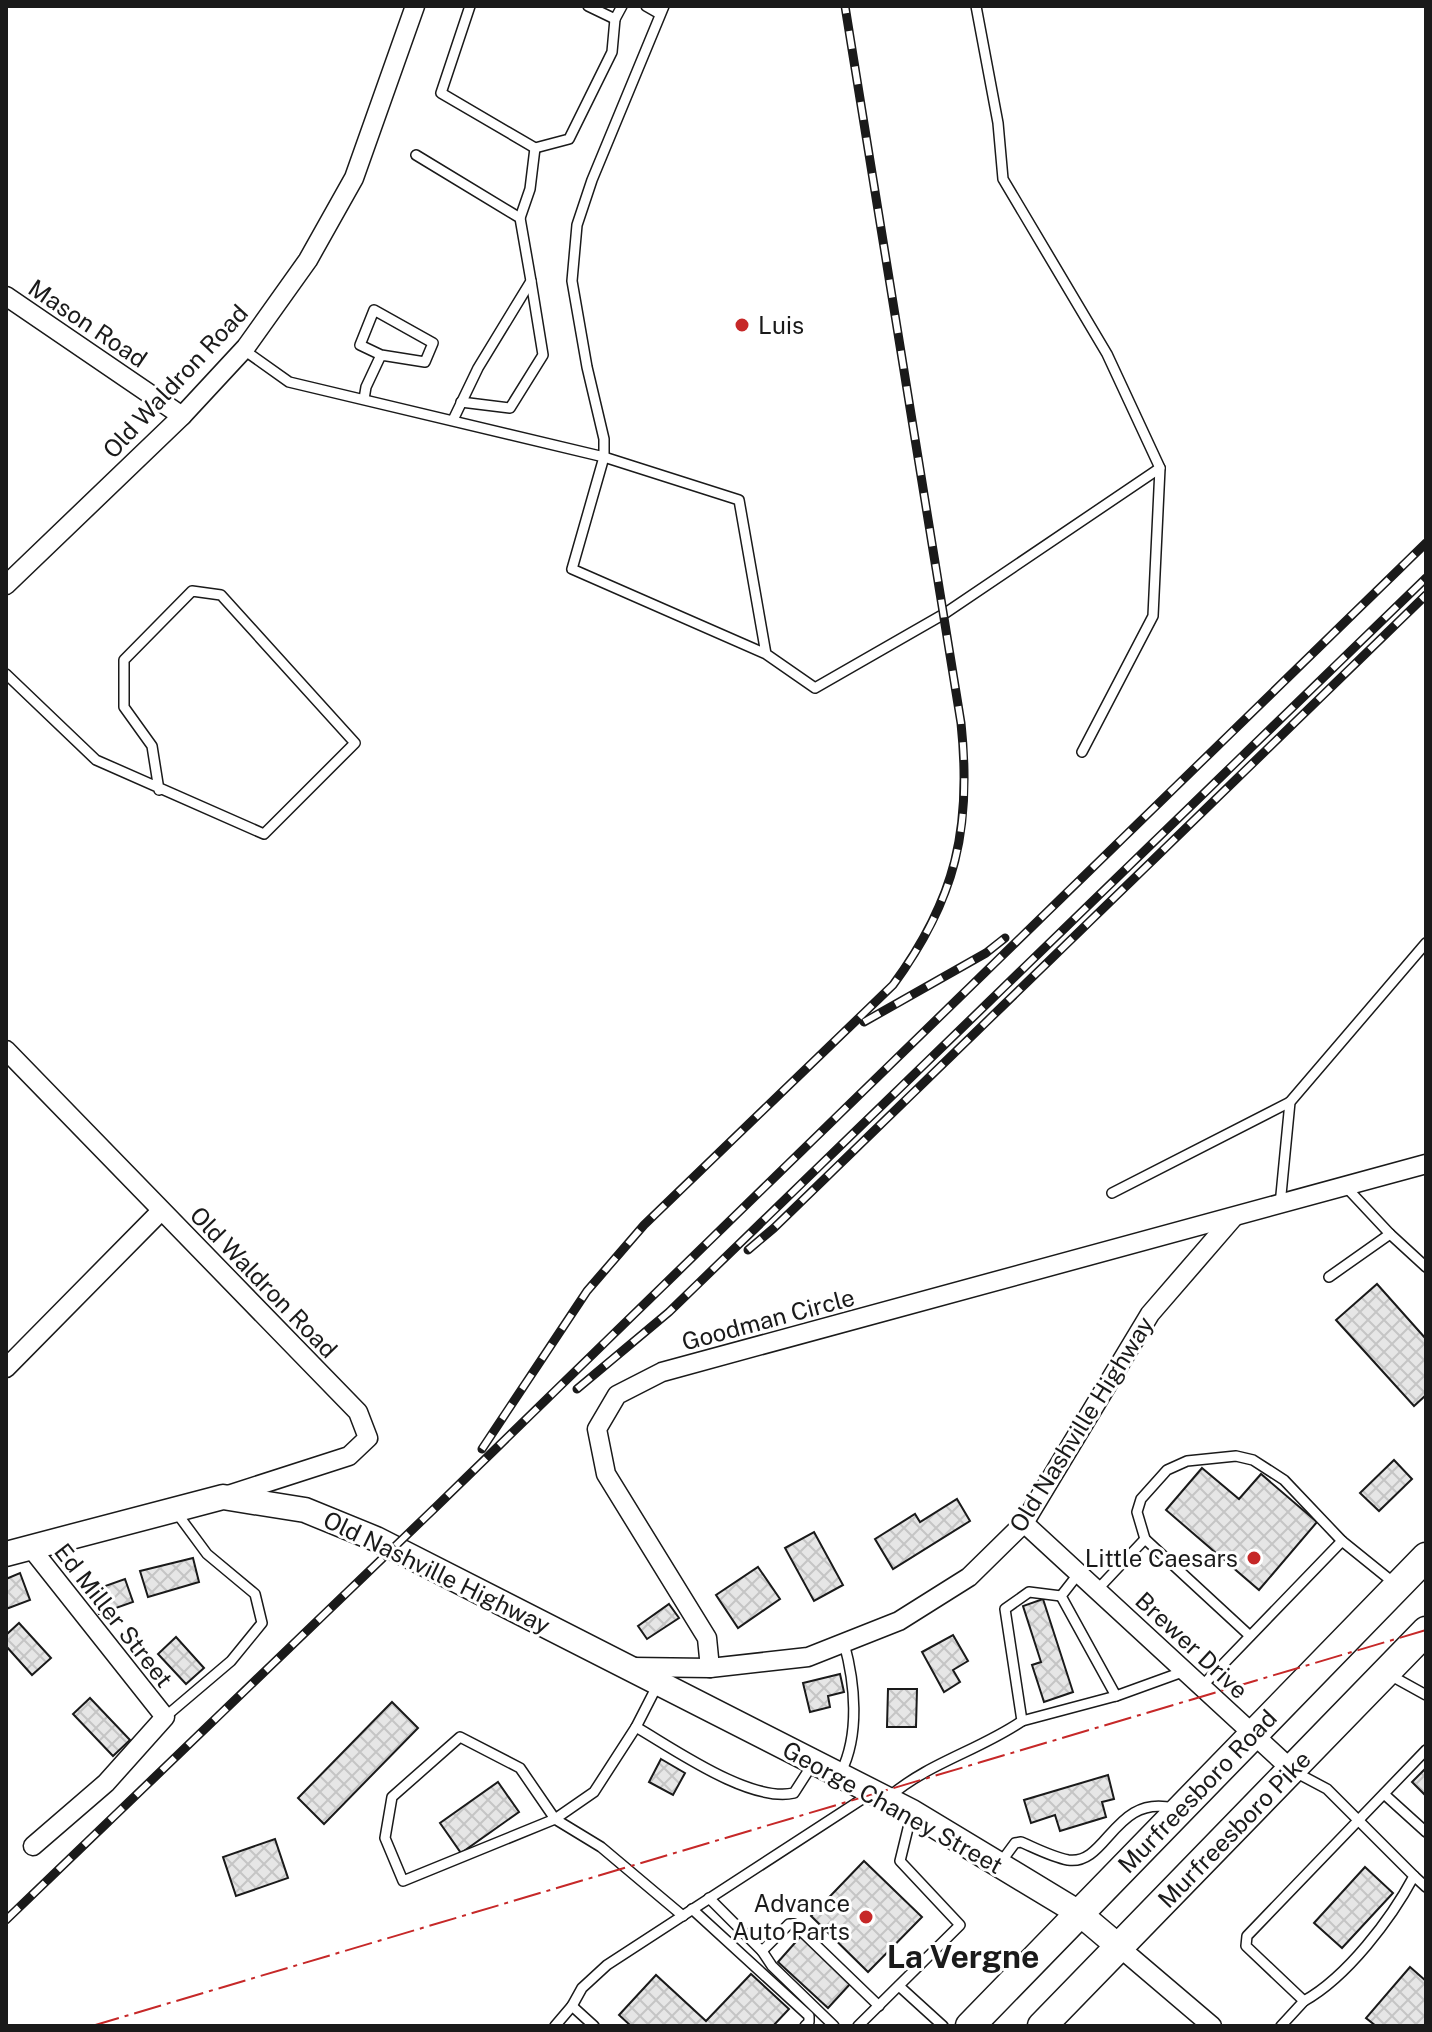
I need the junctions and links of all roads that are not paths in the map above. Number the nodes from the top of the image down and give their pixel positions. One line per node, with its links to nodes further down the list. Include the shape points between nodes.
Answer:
1 (415, 6): 14 (street, Old Waldron Road, via 354,178 308,260)
2 (470, 6): 9 (lane, via 441,93)
3 (588, 6): 8 (lane)
4 (622, 6): 8 (lane)
5 (646, 6): 7 (lane)
6 (976, 6): 21 (lane, via 1003,179 1107,354)
7 (662, 10): 20 (lane, via 577,225 572,281)
8 (615, 19): 9 (lane, via 612,52 569,139)
9 (535, 148): 11 (lane)
10 (416, 155): 11 (lane)
11 (520, 218): 12 (lane)
12 (531, 281): 17 (lane); 17 (lane, via 543,355 510,408)
13 (6, 296): 18 (street, Mason Road)
14 (244, 350): 16 (lane, via 289,382); 18 (street, Old Waldron Road)
15 (381, 355): 15 (lane, via 425,362 433,343 374,310 360,345); 16 (lane)
16 (364, 399): 19 (lane)
17 (461, 402): 19 (lane)
18 (182, 416): 22 (street, Old Waldron Road)
19 (453, 420): 20 (lane)
20 (604, 457): 23 (lane, via 739,500); 23 (lane, via 572,569)
21 (1160, 468): 23 (lane, via 944,614 815,688); 25 (lane, via 1153,616)
22 (6, 585)
23 (766, 654)
24 (6, 674): 26 (lane, via 96,760)
25 (1082, 752)
26 (159, 790): 26 (lane, via 264,834 355,743 221,595 192,591 124,660 124,707 152,746)
27 (1426, 943): 29 (lane)
28 (6, 1050): 34 (street, Old Waldron Road)
29 (1290, 1102): 32 (lane); 33 (lane)
30 (1426, 1164): 31 (street)
31 (1346, 1187): 33 (street); 36 (lane)
32 (1112, 1193)
33 (1280, 1205): 35 (street)
34 (161, 1211): 39 (street); 40 (street, Old Waldron Road, via 358,1412 368,1438 349,1456)
35 (1233, 1218): 42 (street, Old Nashville Highway, via 1150,1314); 56 (street, Goodman Circle, via 662,1372 617,1395 597,1429 606,1474 707,1638)
36 (1390, 1234): 37 (lane); 38 (lane)
37 (1426, 1267)
38 (1329, 1277)
39 (6, 1368)
40 (223, 1497): 41 (main road, Old Nashville Highway); 55 (main road, Old Nashville Highway, via 305,1510 351,1527)
41 (174, 1509): 45 (main road, Old Nashville Highway); 63 (lane, via 207,1554 255,1594 262,1623 231,1661)
42 (1024, 1523): 48 (street, Brewer Drive); 54 (street, Old Nashville Highway, via 969,1577 899,1621)
43 (1145, 1539): 44 (lane, via 1137,1512 1141,1499 1167,1470 1187,1461 1236,1456 1253,1460 1284,1480); 50 (lane); 52 (lane)
44 (1342, 1541): 49 (lane); 52 (lane)
45 (31, 1548): 46 (main road, Old Nashville Highway); 63 (street, Ed Miller Street)
46 (6, 1554)
47 (1426, 1557): 49 (main road, Murfreesboro Road)
48 (1079, 1573): 50 (street, Brewer Drive); 51 (lane)
49 (1397, 1585): 66 (main road, Murfreesboro Road)
50 (1097, 1590): 57 (street, Brewer Drive)
51 (1061, 1596): 62 (lane); 64 (lane, via 1029,1592 1005,1609)
52 (1250, 1636): 60 (lane)
53 (1424, 1637): 58 (main road, Murfreesboro Pike)
54 (844, 1643): 56 (street, Old Nashville Highway, via 808,1657); 70 (lane, via 851,1669 852,1724 849,1756)
55 (627, 1666): 56 (street, Old Nashville Highway); 59 (main road, Old Nashville Highway)
56 (710, 1668)
57 (1185, 1671): 60 (street, Brewer Drive); 62 (lane)
58 (1385, 1673): 61 (lane); 69 (main road, Murfreesboro Pike)
59 (658, 1683): 65 (lane); 68 (main road, George Chaney Street)
60 (1202, 1686): 66 (street, Brewer Drive)
61 (1426, 1695)
62 (1116, 1696): 64 (lane)
63 (165, 1717): 78 (street, Ed Miller Street, via 106,1783)
64 (1022, 1721): 72 (lane)
65 (636, 1727): 68 (lane, via 752,1790 794,1793); 75 (lane, via 594,1792)
66 (1252, 1733): 69 (street, Brewer Drive); 73 (main road, Murfreesboro Road)
67 (1426, 1750): 71 (lane)
68 (813, 1762): 70 (main road, George Chaney Street)
69 (1292, 1770): 76 (lane, via 1327,1789); 86 (main road, Murfreesboro Pike)
70 (840, 1775): 72 (main road, George Chaney Street)
71 (1384, 1794): 76 (lane); 77 (lane)
72 (880, 1796): 74 (main road, George Chaney Street); 82 (lane)
73 (1178, 1810): 79 (lane, via 1138,1808 1078,1860 1021,1842); 84 (main road, Murfreesboro Road)
74 (912, 1812): 79 (main road, George Chaney Street); 88 (lane, via 900,1861 960,1925)
75 (555, 1819): 75 (lane, via 403,1881 385,1838 392,1797 460,1737 520,1768); 85 (lane, via 601,1847)
76 (1358, 1821): 80 (lane); 89 (lane, via 1245,1941)
77 (1426, 1832)
78 (33, 1846)
79 (999, 1865): 84 (main road, George Chaney Street)
80 (1414, 1876): 81 (lane); 89 (lane, via 1389,1920 1322,1991)
81 (1426, 1887)
82 (709, 1898): 83 (lane); 87 (lane)
83 (692, 1909): 85 (lane); 94 (lane, via 809,2016)
84 (1079, 1913): 86 (main road, George Chaney Street); 98 (main road, Murfreesboro Road)
85 (683, 1916): 90 (lane, via 593,1975)
86 (1118, 1946): 99 (main road, Murfreesboro Pike); 100 (street)
87 (762, 1951): 91 (lane, via 794,1924); 95 (lane)
88 (899, 1986): 91 (lane); 97 (lane)
89 (1304, 2001): 101 (lane)
90 (572, 2006): 92 (lane); 93 (lane)
91 (879, 2006): 96 (lane)
92 (555, 2026)
93 (594, 2026)
94 (805, 2026)
95 (834, 2026)
96 (858, 2026)
97 (943, 2026)
98 (970, 2026)
99 (1042, 2026)
100 (1212, 2026)
101 (1281, 2026)

